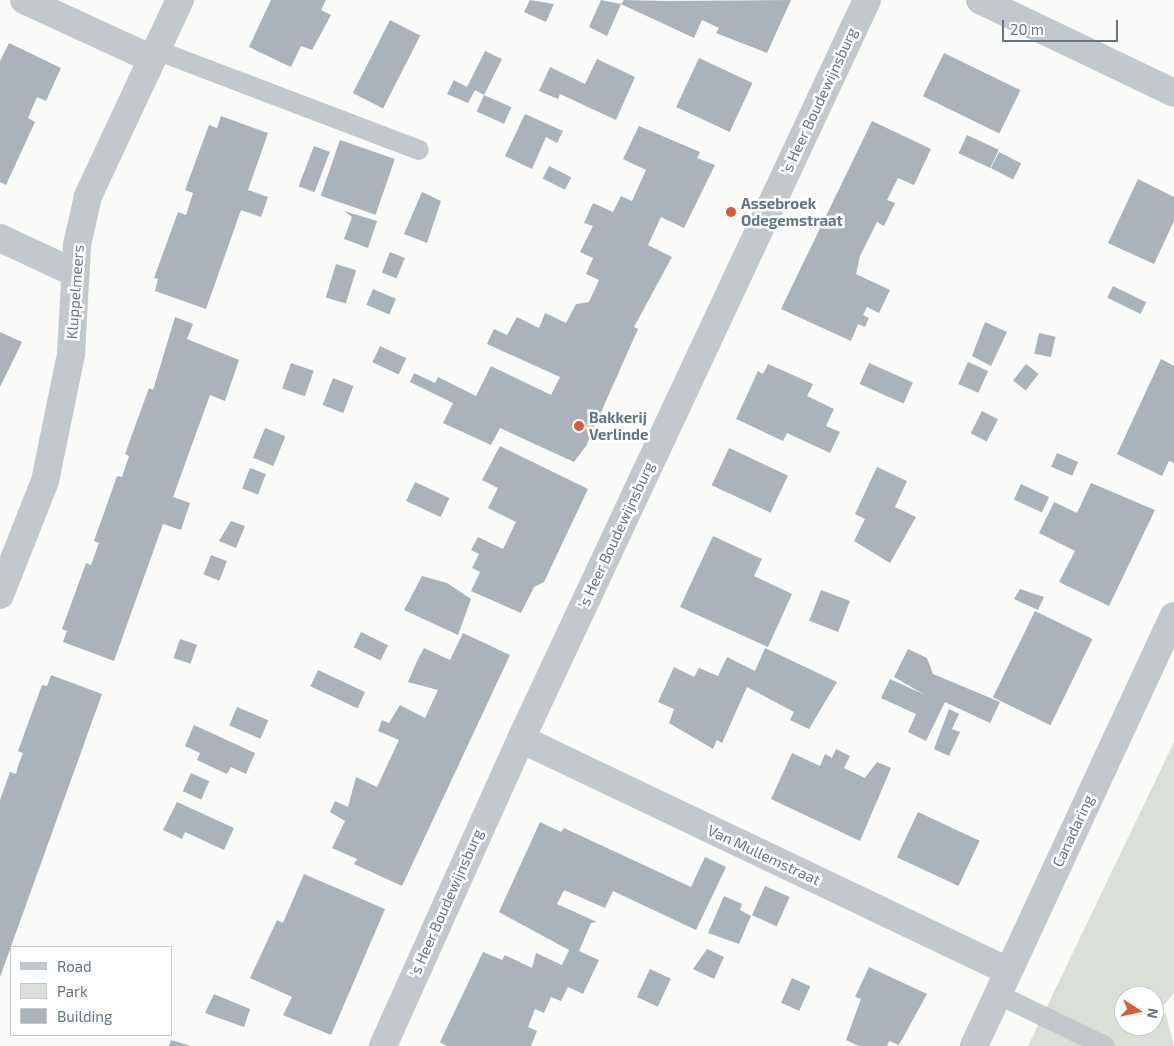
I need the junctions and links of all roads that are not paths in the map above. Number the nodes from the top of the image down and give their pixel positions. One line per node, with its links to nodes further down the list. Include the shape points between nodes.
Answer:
1 (24, 0): 5 (street)
2 (180, 0): 5 (street, Kluppelmeers)
3 (867, 0): 12 (street, 's Heer Boudewijnsburg)
4 (980, 0): 6 (street)
5 (154, 54): 7 (lane); 9 (street, Kluppelmeers, via 88,196)
6 (1174, 92)
7 (419, 150)
8 (0, 238): 9 (street)
9 (75, 273): 10 (street, Kluppelmeers, via 71,354 45,481)
10 (0, 595)
11 (1174, 616): 13 (street, Canadaring)
12 (521, 738): 13 (street, Van Mullemstraat); 14 (street, 's Heer Boudewijnsburg)
13 (1003, 983): 15 (street, Canadaring); 16 (lane)
14 (383, 1046)
15 (974, 1046)
16 (1105, 1046)

